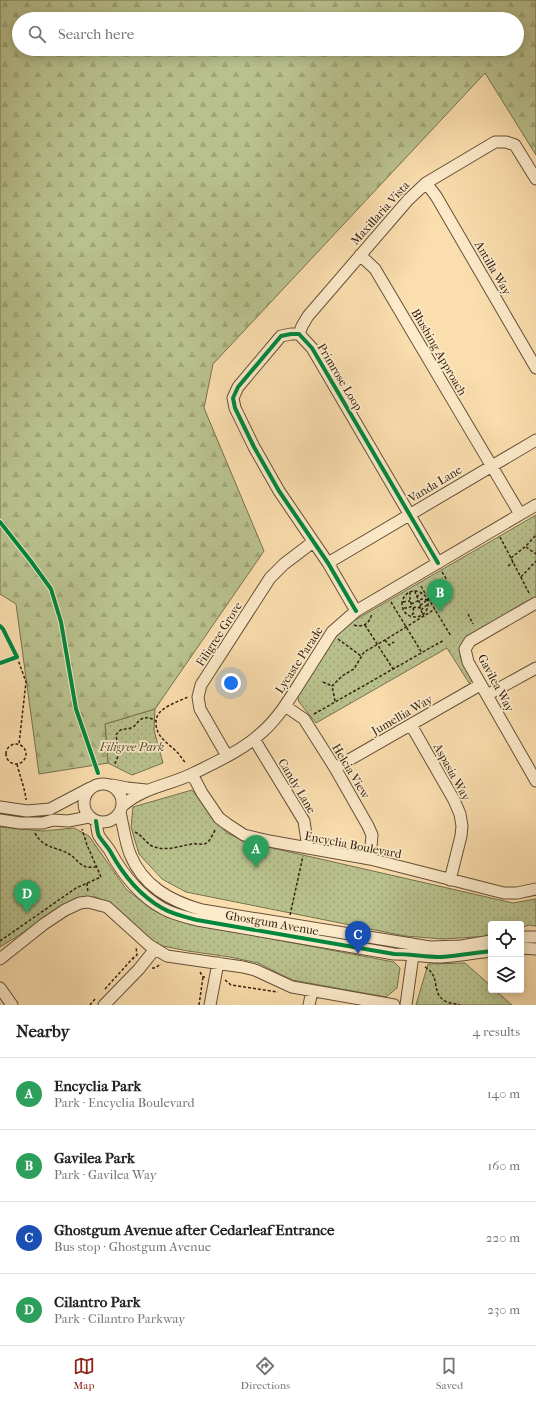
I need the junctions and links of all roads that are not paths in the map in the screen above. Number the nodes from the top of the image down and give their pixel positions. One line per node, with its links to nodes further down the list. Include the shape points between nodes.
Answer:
1 (536, 179): 2 (street, Maxillaria Vista, via 514,145 495,142)
2 (426, 183): 3 (street, Maxillaria Vista); 5 (street, Antilla Way)
3 (360, 255): 4 (street, Maxillaria Vista, via 308,316); 7 (street, Blushing Approach, via 375,268)
4 (299, 334): 9 (street, Primrose Loop, via 312,348); 11 (street, via 281,336 238,386 233,398 235,408 254,447)
5 (536, 368)
6 (536, 440): 7 (street, Vanda Lane)
7 (491, 466): 9 (street, Vanda Lane); 10 (street, Blushing Approach)
8 (536, 505): 10 (street, Lycaste Parade)
9 (410, 514): 12 (street, Vanda Lane); 13 (street, Primrose Loop)
10 (520, 514): 13 (street, Lycaste Parade)
11 (313, 542): 12 (street); 22 (street, Filigree Grove, via 270,578 201,685 198,697 200,709)
12 (328, 563): 15 (street)
13 (440, 567): 15 (street, Lycaste Parade)
14 (536, 604): 17 (street, Gavilea Way, via 470,641 465,649 468,662)
15 (356, 611): 19 (street, Lycaste Parade, via 332,632)
16 (536, 668): 18 (street)
17 (480, 685): 18 (street, Gavilea Way); 20 (street, Jumellia Way)
18 (487, 695): 25 (street, Gavilea Way)
19 (285, 706): 21 (street, Lycaste Parade); 23 (street, Helcia View, via 304,719)
20 (411, 725): 23 (street, Jumellia Way); 35 (street, Aspasia Way, via 460,814 461,836)
21 (254, 739): 22 (street, Lycaste Parade); 33 (street, Candy Lane, via 304,820)
22 (227, 756): 24 (street, Lycaste Parade)
23 (335, 768): 34 (street, Helcia View, via 372,835)
24 (192, 774): 28 (street, Lycaste Parade); 33 (street, Encyclia Boulevard, via 219,818 232,828 244,835)
25 (536, 781)
26 (110, 784): 27 (street, via 96,784); 28 (street, Lycaste Parade); 30 (street, via 120,793)
27 (91, 788): 29 (street, via 50,809 27,811); 31 (street, via 84,798 84,804)
28 (146, 790): 30 (street, Lycaste Parade, via 132,797)
29 (0, 807)
30 (121, 809): 31 (street, via 116,818 110,821); 42 (street, Ghostgum Avenue, via 130,853 143,876 161,893 182,904 202,910)
31 (92, 819): 32 (street, via 53,820 43,823); 42 (street, Ghostgum Avenue, via 117,865 131,883 162,908 178,915 394,954)
32 (0, 820)
33 (308, 848): 34 (street, Encyclia Boulevard)
34 (370, 859): 35 (street, Encyclia Boulevard)
35 (450, 880): 36 (street, Encyclia Boulevard, via 504,893)
36 (536, 889)
37 (524, 937): 38 (street)
38 (536, 937)
39 (488, 942): 42 (street, Ghostgum Avenue)
40 (524, 948): 43 (street)
41 (155, 949): 45 (street, via 107,907 88,902 65,910); 46 (street, via 167,956); 50 (street)
42 (414, 949): 44 (street, Ghostgum Avenue, via 439,957); 54 (street)
43 (536, 949)
44 (488, 950)
45 (0, 960)
46 (218, 963): 48 (street, via 256,970 292,987); 51 (street)
47 (0, 988): 49 (street)
48 (312, 991): 52 (street); 53 (street)
49 (12, 1005)
50 (104, 1005)
51 (210, 1005)
52 (309, 1005)
53 (394, 1005)
54 (406, 1005)

